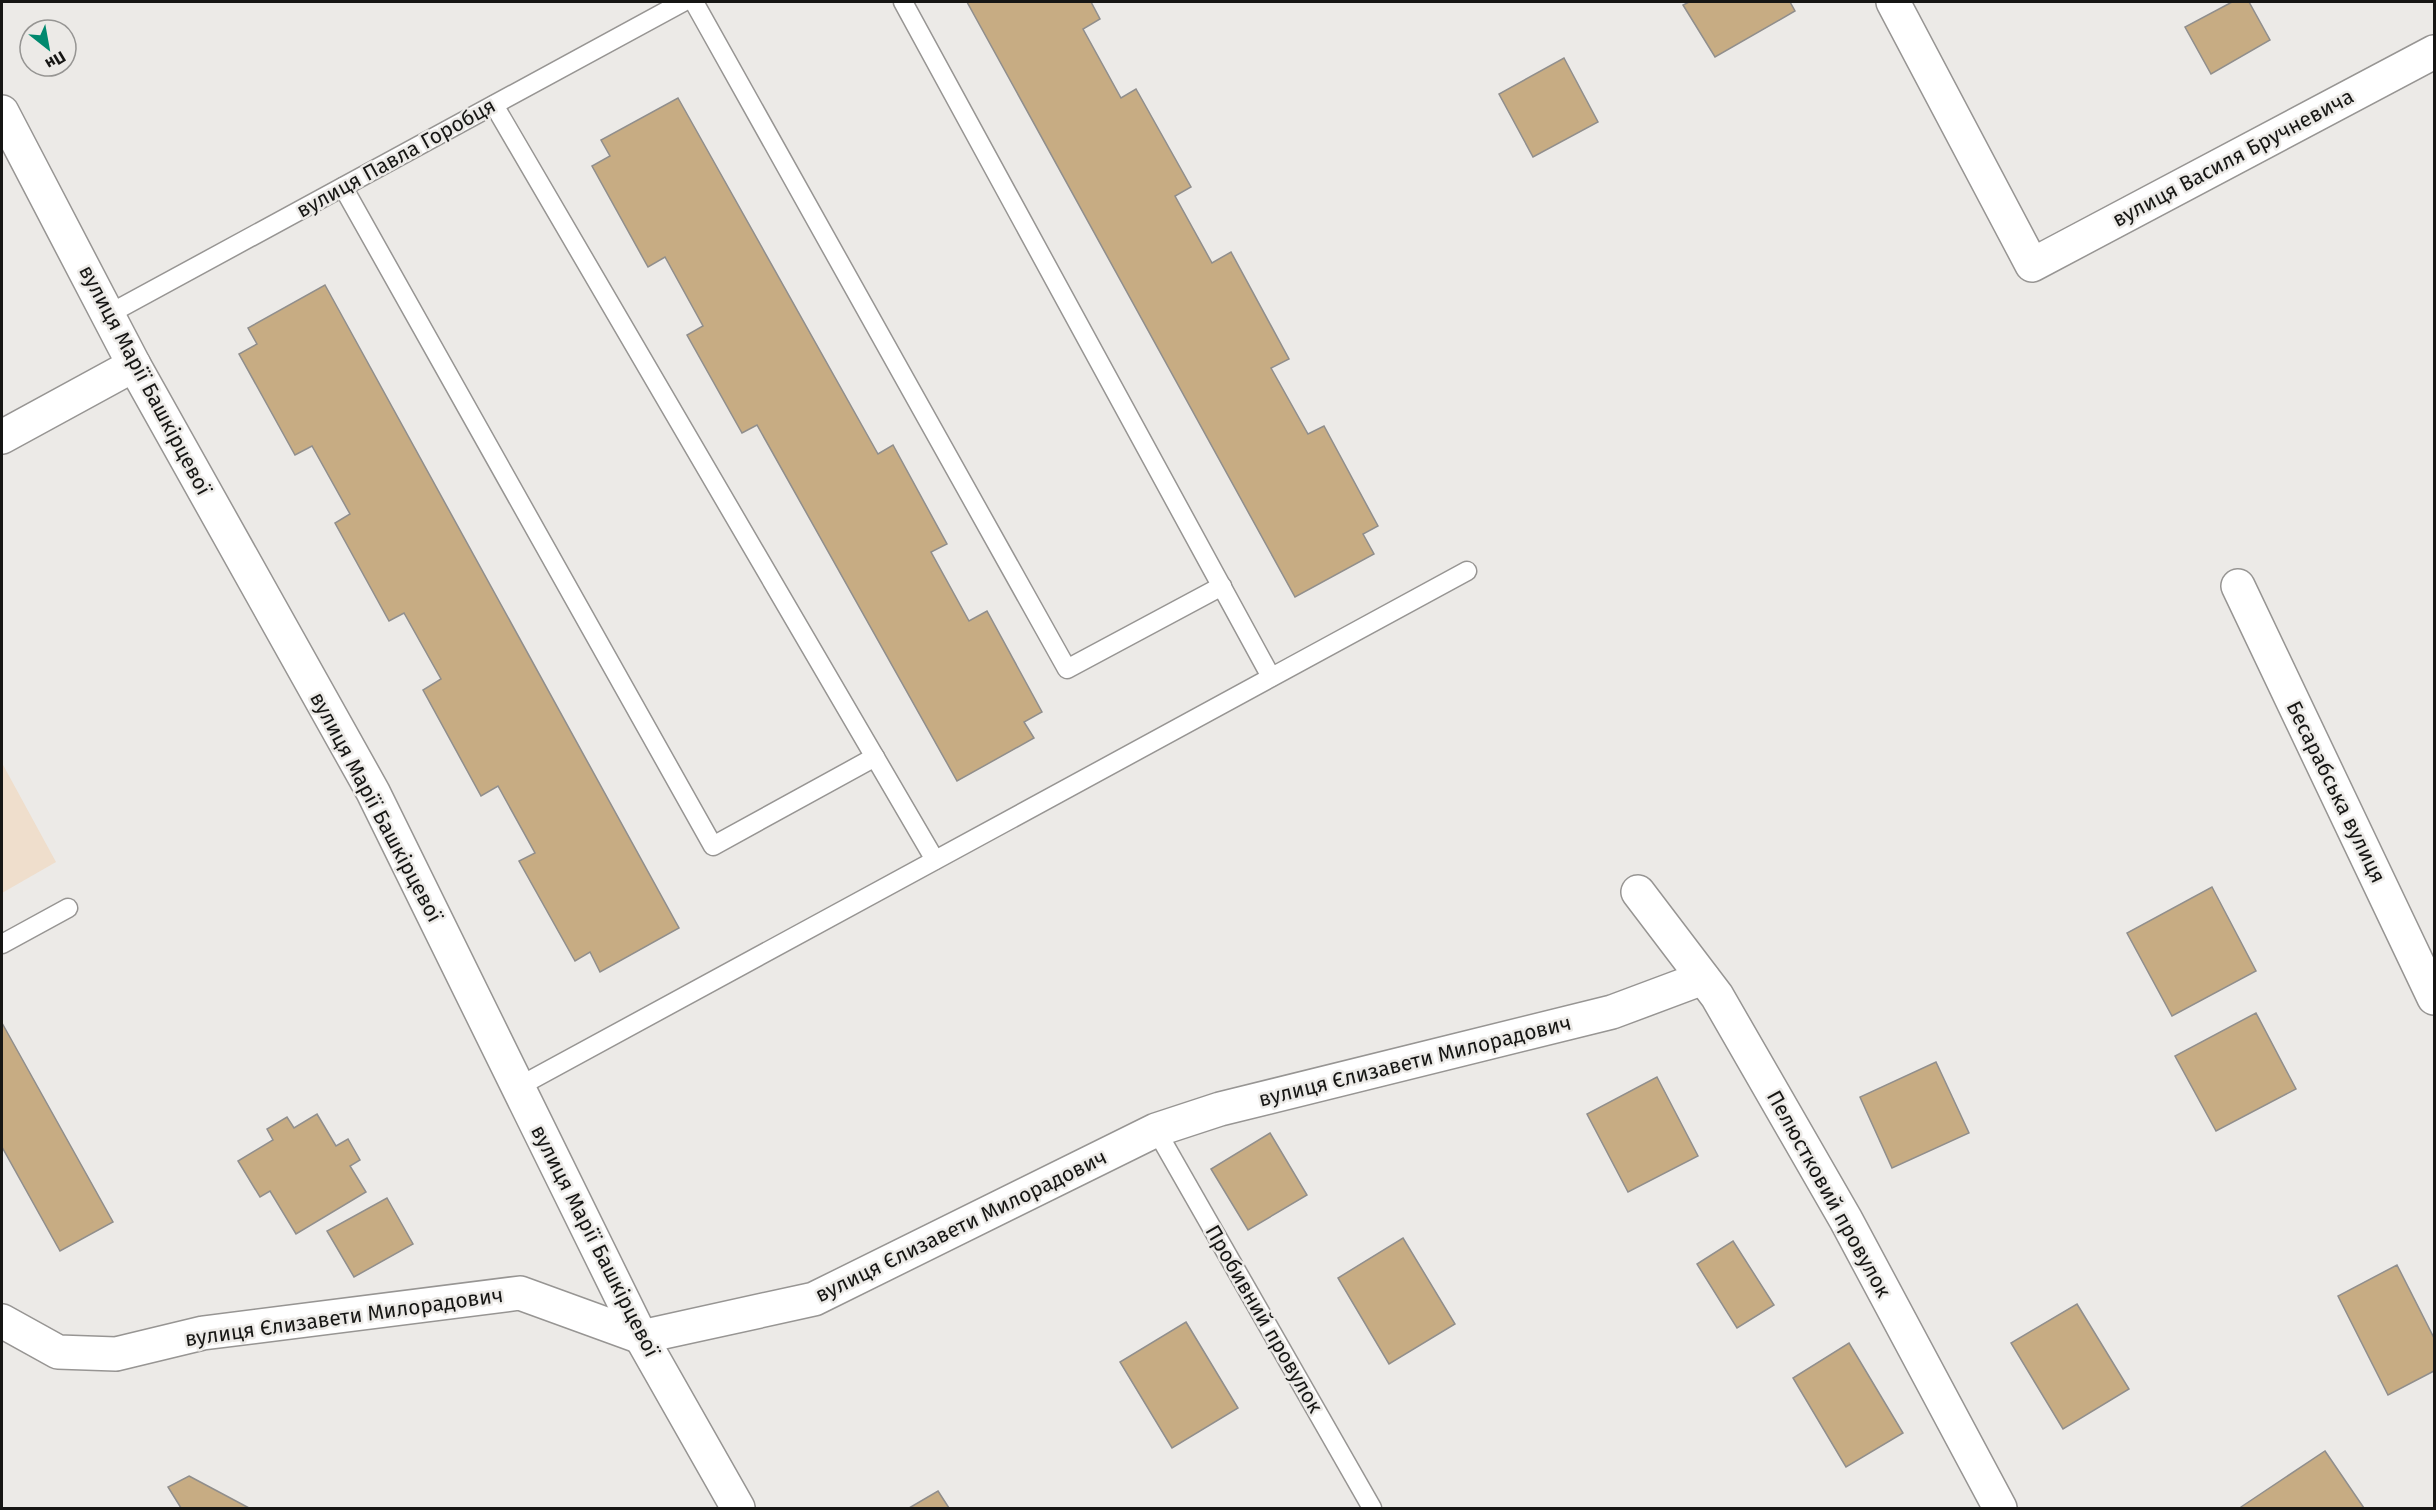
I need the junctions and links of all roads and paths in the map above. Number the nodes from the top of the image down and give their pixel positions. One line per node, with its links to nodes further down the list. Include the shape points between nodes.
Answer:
1 (683, 2): 6 (lane, вулиця Павла Горобця)
2 (694, 2): 13 (lane, via 1067,669)
3 (903, 2): 13 (lane)
4 (1893, 2): 5 (street, вулиця Василя Бручневича, via 2032,265)
5 (2434, 52)
6 (494, 105): 8 (lane, вулиця Павла Горобця); 16 (lane)
7 (2, 112): 9 (street, вулиця Марії Башкірцевої)
8 (344, 187): 9 (lane, вулиця Павла Горобця); 16 (lane, via 713,846)
9 (109, 314): 10 (street, вулиця Марії Башкірцевої)
10 (134, 365): 11 (street); 23 (street, вулиця Марії Башкірцевої, via 373,792)
11 (2, 437)
12 (1467, 571): 15 (lane)
13 (1222, 586): 15 (lane)
14 (2238, 586): 22 (street, Бесарабська вулиця)
15 (1271, 677): 17 (lane)
16 (875, 757): 17 (lane)
17 (935, 860): 23 (lane)
18 (1638, 892): 21 (street, Пелюстковий провулок)
19 (68, 908): 20 (lane)
20 (2, 944)
21 (1703, 978): 24 (street, вулиця Єлизавети Милорадович, via 1612,1012 1220,1109); 29 (street, Пелюстковий провулок, via 1846,1220)
22 (2434, 998)
23 (518, 1087): 26 (street, вулиця Марії Башкірцевої)
24 (1156, 1130): 26 (street, вулиця Єлизавети Милорадович, via 814,1299); 28 (lane, Пробивний провулок)
25 (2, 1321): 26 (street, вулиця Єлизавети Милорадович, via 58,1352 116,1354 203,1333 520,1293)
26 (641, 1337): 27 (street, вулиця Марії Башкірцевої)
27 (738, 1509)
28 (1372, 1509)
29 (2000, 1509)

